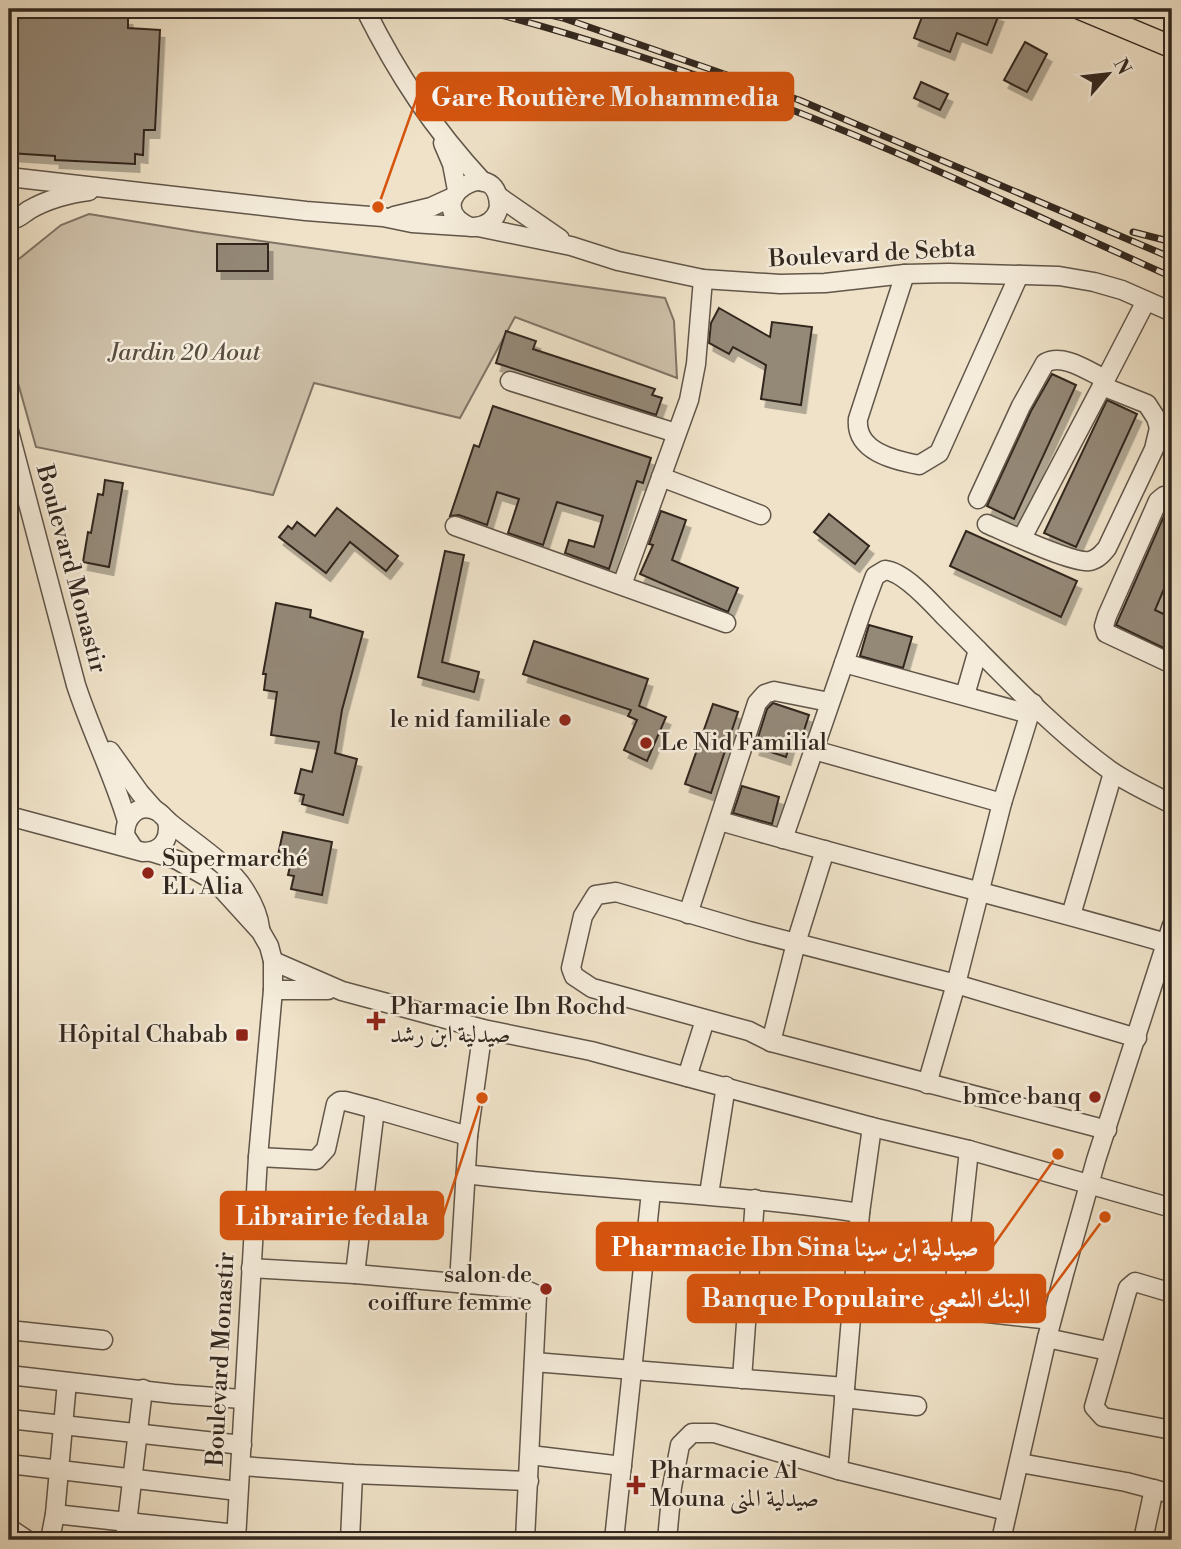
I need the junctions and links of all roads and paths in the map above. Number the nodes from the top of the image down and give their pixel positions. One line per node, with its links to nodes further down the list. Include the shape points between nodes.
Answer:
1 (365, 9): 4 (street, via 397,71)
2 (1081, 9): 3 (main road)
3 (1172, 47)
4 (436, 126): 6 (street); 8 (street, via 452,164)
5 (14, 178): 7 (street); 11 (street, via 24,182 30,193)
6 (483, 182): 8 (street, via 469,181); 9 (street)
7 (103, 189): 10 (street); 11 (street, via 71,194)
8 (455, 193): 10 (street, via 442,203); 12 (street, via 452,204 457,218)
9 (498, 196): 12 (street, via 495,216 488,224); 13 (street, Boulevard de Sebta)
10 (383, 218): 12 (street, Boulevard de Sebta)
11 (16, 220)
12 (474, 227): 13 (street, Boulevard de Sebta)
13 (571, 246): 16 (street, Boulevard de Sebta)
14 (905, 274): 15 (street, Boulevard de Sebta); 15 (street, via 857,427 873,450 919,465 944,445); 16 (street, Boulevard de Sebta, via 825,283)
15 (1019, 275): 17 (street, Boulevard de Sebta, via 1094,282)
16 (703, 279): 22 (street, via 693,384)
17 (1146, 301): 18 (street, Boulevard de Sebta); 20 (street)
18 (1172, 312)
19 (510, 381): 22 (street)
20 (1103, 382): 26 (street, via 1065,361 1045,363); 30 (street); 30 (street, via 1147,404 1159,428 1154,449 1107,548 1085,561)
21 (9, 431): 25 (street, Boulevard Monastir)
22 (676, 433): 23 (street)
23 (661, 477): 27 (street); 31 (street)
24 (1172, 495): 35 (street, via 1157,501 1104,626 1106,633)
25 (17, 496): 39 (street, Boulevard Monastir)
26 (978, 499)
27 (761, 515)
28 (987, 524): 30 (street)
29 (455, 526): 31 (street)
30 (1022, 538)
31 (622, 585): 32 (street)
32 (726, 623)
33 (978, 650): 34 (street, via 911,584 885,570 875,576); 36 (street); 38 (street)
34 (844, 663): 36 (street); 37 (street)
35 (1172, 664)
36 (965, 695): 38 (street)
37 (829, 702): 40 (street); 46 (street, via 780,692 765,694 757,703)
38 (1031, 709): 41 (street); 42 (street)
39 (87, 719): 44 (street, Boulevard Monastir, via 128,778); 47 (street, Boulevard Monastir, via 117,788)
40 (814, 750): 42 (street); 49 (street)
41 (1113, 773): 43 (street); 54 (street)
42 (1002, 803): 52 (street)
43 (1172, 804)
44 (161, 815): 47 (street, via 145,808 136,811); 51 (street, via 168,836 165,843); 56 (street, Boulevard Monastir, via 239,883 258,916)
45 (9, 816): 48 (street, Boulevard Monastir)
46 (720, 821): 49 (street); 53 (street)
47 (126, 824): 48 (street); 51 (street, via 128,843)
48 (76, 834): 51 (street, Boulevard Monastir)
49 (783, 839): 50 (street)
50 (825, 850): 52 (street); 57 (street)
51 (143, 851): 56 (street, Boulevard Monastir, via 177,860 207,877)
52 (981, 891): 54 (street); 60 (street)
53 (688, 914): 57 (street); 63 (street, via 616,892 596,895 583,916 571,968 574,976 592,988)
54 (1071, 915): 58 (street)
55 (1172, 925): 58 (street)
56 (261, 932): 59 (street, Boulevard Monastir)
57 (796, 943): 60 (street); 66 (street)
58 (1166, 943): 65 (street)
59 (273, 961): 61 (street, Boulevard Monastir); 62 (street)
60 (956, 984): 65 (street); 68 (street)
61 (273, 990): 62 (street); 75 (street, Boulevard Monastir)
62 (342, 990): 64 (street)
63 (705, 1020): 66 (street); 67 (street)
64 (483, 1029): 67 (street, via 592,1051); 73 (street)
65 (1137, 1038): 72 (street)
66 (771, 1042): 68 (street)
67 (687, 1077): 69 (street)
68 (927, 1084): 72 (street)
69 (726, 1086): 71 (street); 79 (street)
70 (375, 1108): 73 (street); 75 (street, via 336,1104 326,1149 316,1160); 84 (street)
71 (872, 1127): 74 (street); 82 (street)
72 (1107, 1130): 77 (street)
73 (468, 1136): 76 (street)
74 (970, 1150): 77 (street); 88 (street)
75 (258, 1157): 83 (street, Boulevard Monastir)
76 (466, 1174): 78 (street); 85 (street)
77 (1089, 1185): 81 (street); 89 (street)
78 (651, 1192): 79 (street); 95 (street)
79 (709, 1194): 80 (street)
80 (755, 1199): 82 (street); 97 (street)
81 (1172, 1208)
82 (860, 1213): 87 (street)
83 (251, 1268): 84 (street); 101 (street, Boulevard Monastir)
84 (355, 1274): 85 (street)
85 (459, 1283): 94 (street, via 524,1289 537,1295)
86 (1172, 1293): 93 (street, via 1135,1282 1128,1288)
87 (853, 1298): 88 (street); 100 (street)
88 (952, 1309): 89 (street)
89 (1051, 1320): 91 (street)
90 (9, 1330): 92 (street)
91 (1046, 1338): 93 (street); 109 (street)
92 (103, 1340)
93 (1108, 1351): 105 (street, via 1094,1407 1097,1413)
94 (534, 1362): 95 (street); 108 (street)
95 (634, 1371): 97 (street); 112 (street)
96 (9, 1375): 98 (street)
97 (741, 1379): 100 (street)
98 (67, 1382): 99 (street); 104 (street)
99 (143, 1389): 101 (street); 106 (street)
100 (845, 1392): 102 (street); 114 (street)
101 (242, 1399): 107 (street, Boulevard Monastir)
102 (917, 1406)
103 (9, 1419): 104 (street)
104 (62, 1426): 106 (street); 113 (street)
105 (1172, 1430)
106 (138, 1434): 107 (street); 116 (street)
107 (242, 1445): 111 (street, Boulevard Monastir)
108 (530, 1455): 112 (street); 117 (street)
109 (1020, 1463): 118 (street); 121 (street)
110 (9, 1464): 113 (street)
111 (241, 1466): 115 (street); 119 (street, Boulevard Monastir)
112 (622, 1466): 130 (street)
113 (58, 1470): 116 (street); 122 (street)
114 (838, 1470): 121 (street); 131 (street, via 714,1433 692,1433 680,1445)
115 (352, 1474): 117 (street); 128 (street)
116 (132, 1479): 119 (street); 124 (street)
117 (529, 1481): 129 (street)
118 (1154, 1489): 120 (street); 133 (street)
119 (238, 1490): 125 (street, Boulevard Monastir)
120 (1172, 1494)
121 (1007, 1511): 132 (street)
122 (55, 1514): 124 (street); 127 (street)
123 (9, 1528): 126 (street)
124 (126, 1532): 125 (street)
125 (236, 1537)
126 (27, 1540)
127 (50, 1540)
128 (349, 1540)
129 (525, 1540)
130 (614, 1540)
131 (667, 1540)
132 (1001, 1540)
133 (1143, 1540)

